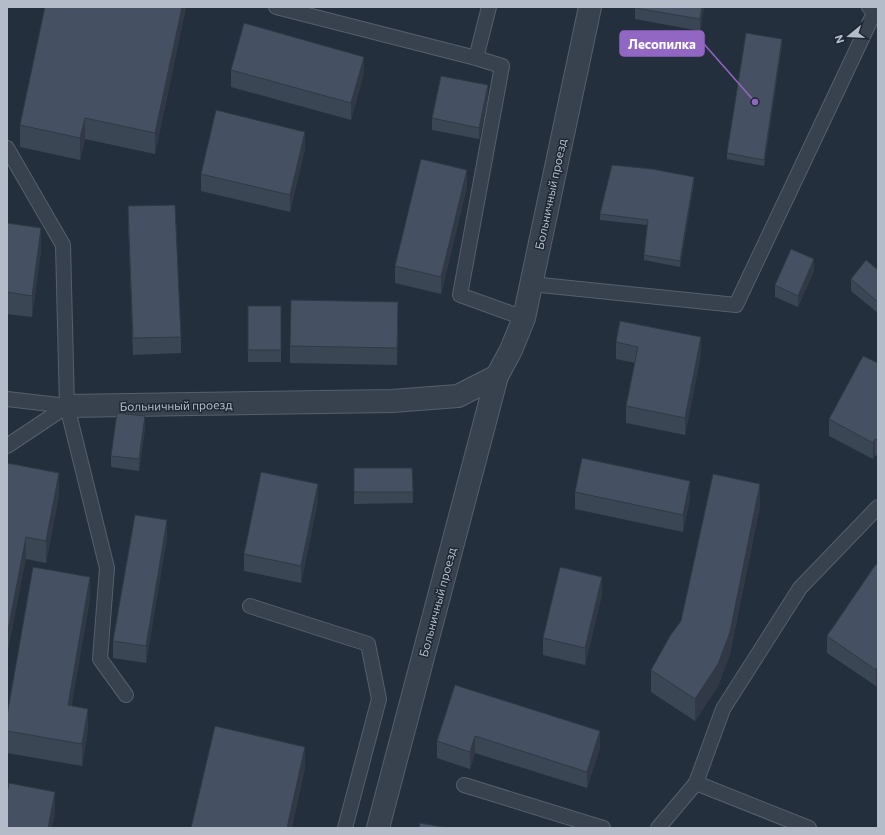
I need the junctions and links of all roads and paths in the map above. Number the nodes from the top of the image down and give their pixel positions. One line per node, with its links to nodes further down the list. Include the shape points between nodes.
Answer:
1 (276, 7): 5 (lane)
2 (489, 7): 5 (lane)
3 (590, 7): 7 (street, Больничный проезд)
4 (874, 10): 7 (lane, via 736,305)
5 (476, 58): 8 (lane, via 502,66 460,294)
6 (7, 148): 11 (lane, via 63,245)
7 (531, 284): 8 (street, Больничный проезд)
8 (524, 318): 9 (street, Больничный проезд)
9 (497, 376): 11 (street, Больничный проезд, via 458,396 392,401); 19 (street, Больничный проезд)
10 (7, 399): 11 (lane)
11 (67, 406): 12 (lane); 15 (lane, via 107,568 100,659)
12 (7, 446)
13 (878, 507): 16 (lane, via 800,588 723,709)
14 (250, 606): 18 (lane, via 368,644 379,699)
15 (126, 695)
16 (696, 783): 21 (lane); 22 (lane)
17 (464, 785): 20 (lane)
18 (346, 828)
19 (378, 828)
20 (603, 828)
21 (658, 828)
22 (809, 828)

